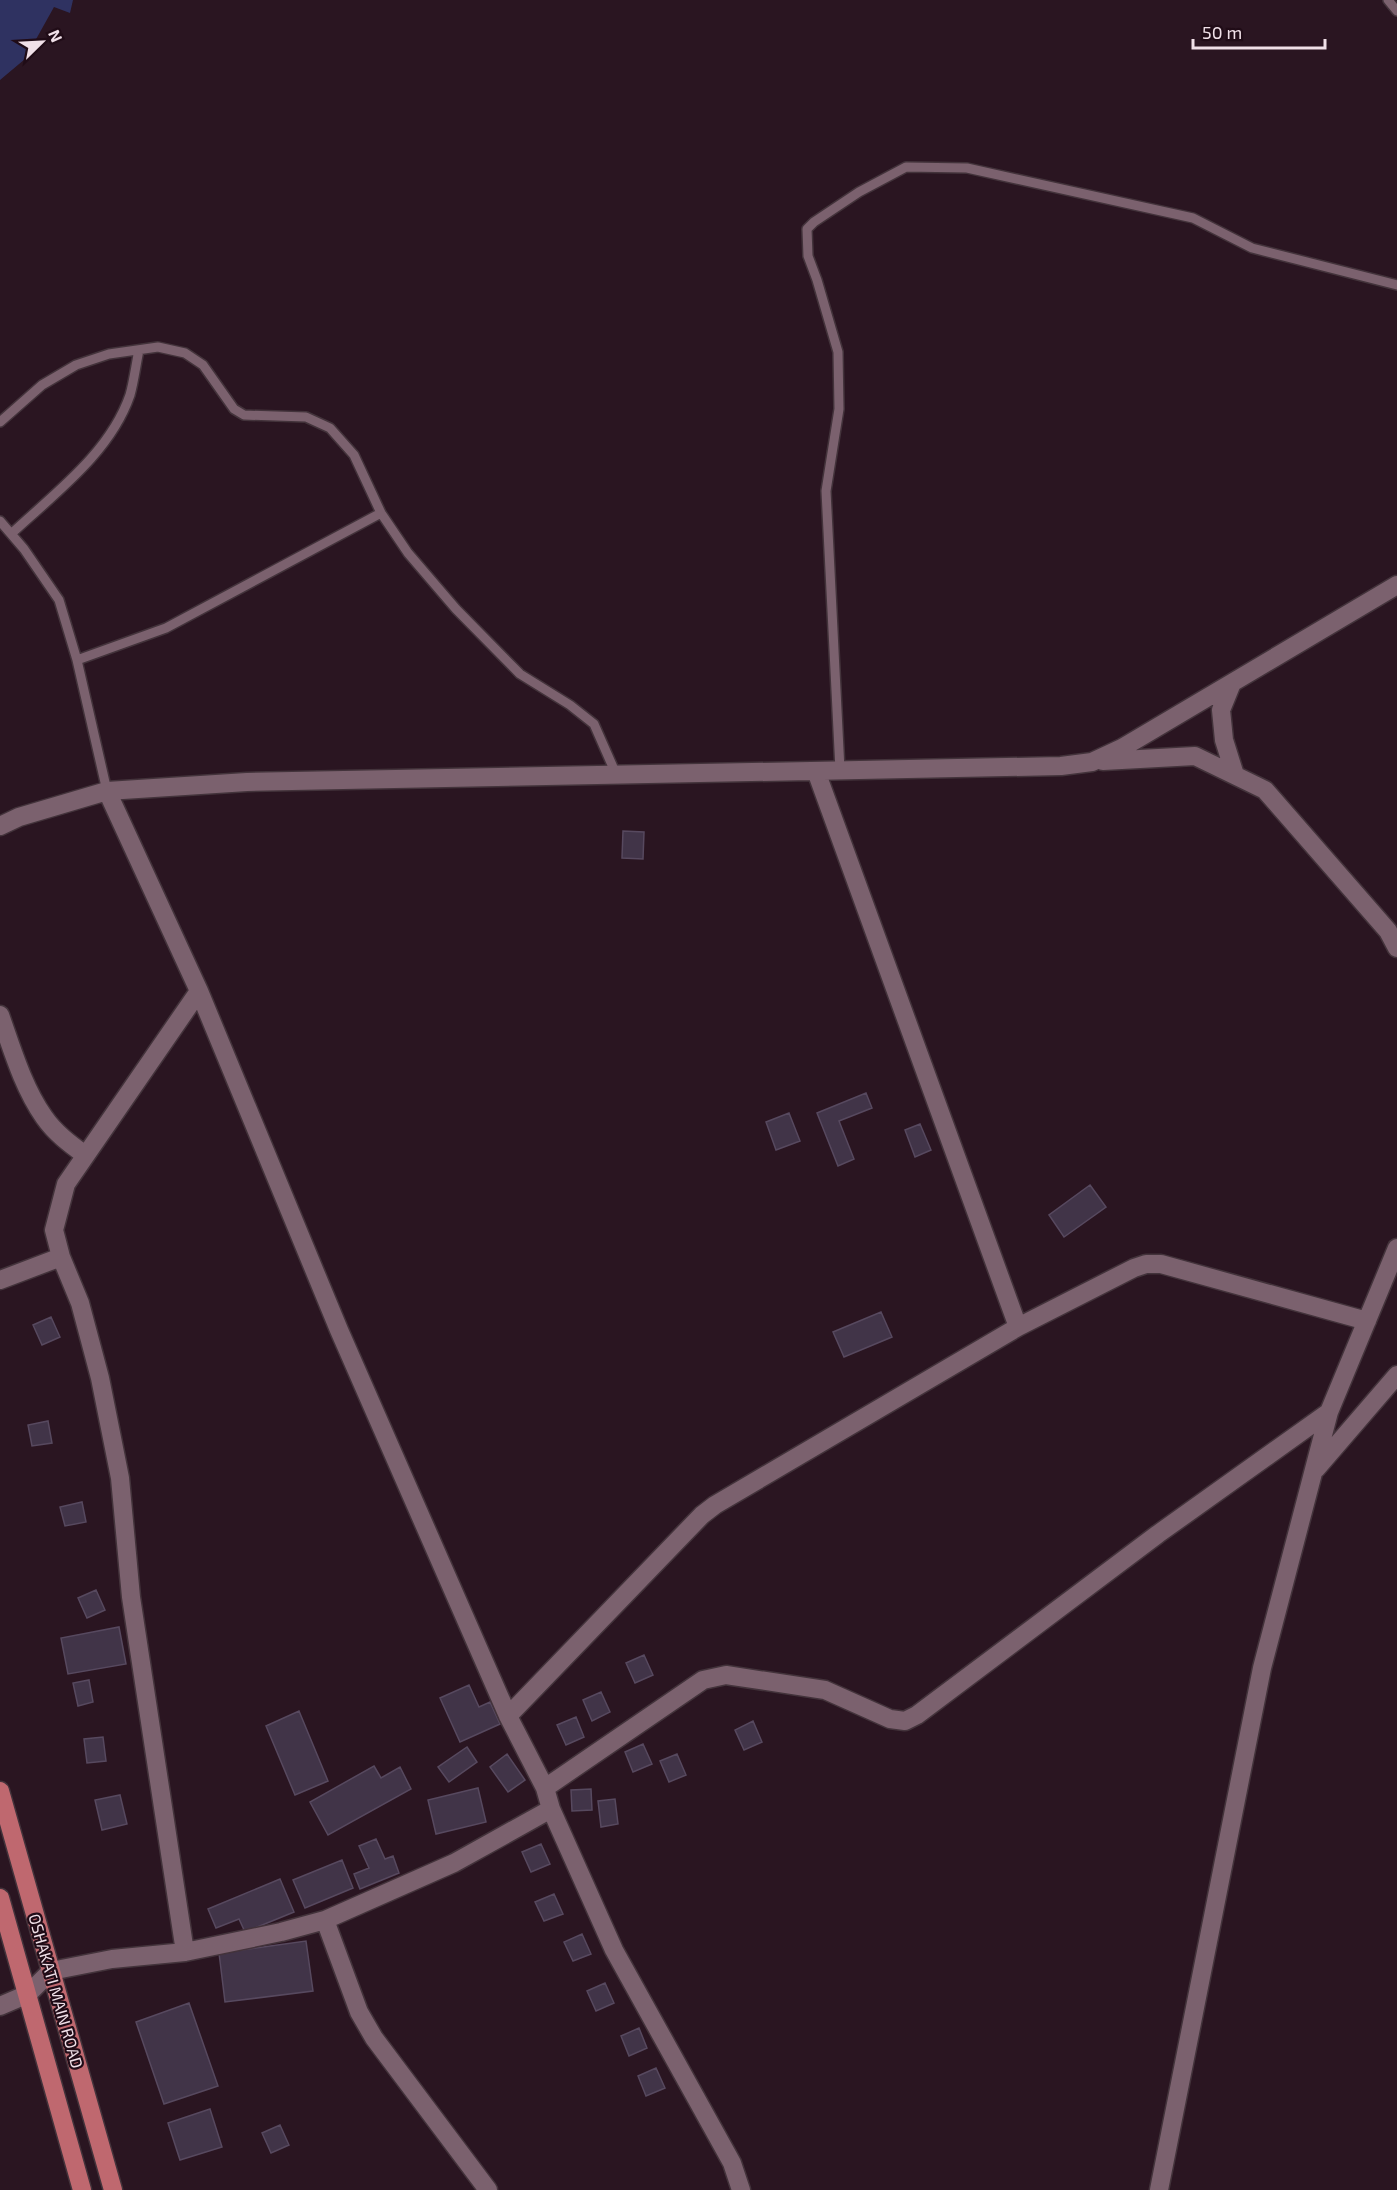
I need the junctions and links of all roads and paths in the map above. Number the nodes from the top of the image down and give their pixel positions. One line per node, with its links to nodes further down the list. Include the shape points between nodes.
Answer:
1 (1388, 0): 2 (lane)
2 (1397, 11)
3 (1397, 285): 13 (lane, via 1252,248 1192,219 966,168 906,167 814,222 807,229 808,256 838,352 840,409 826,491)
4 (139, 350): 5 (lane, via 76,364 42,385); 6 (lane, via 158,347 194,359 214,378 234,410 244,415 306,417 330,428 354,455); 8 (lane, via 130,394 112,433)
5 (0, 422)
6 (381, 513): 10 (lane, via 166,628); 15 (lane, via 408,553 456,609 520,674 594,724)
7 (0, 521): 8 (lane)
8 (11, 534): 10 (lane, via 59,600)
9 (1397, 585): 11 (street)
10 (77, 660): 17 (lane)
11 (1232, 683): 12 (street); 16 (street, via 1221,710 1224,740)
12 (1092, 762): 13 (street, via 1061,766); 16 (street, via 1195,756)
13 (840, 770): 14 (street)
14 (816, 771): 15 (street); 27 (street)
15 (616, 774): 17 (street, via 247,782)
16 (1235, 774): 19 (street, via 1265,790 1388,931)
17 (107, 791): 18 (street); 20 (street)
18 (0, 826)
19 (1397, 948)
20 (199, 991): 22 (street); 31 (street, via 339,1330)
21 (0, 1015): 22 (street, via 22,1074 44,1117 64,1140)
22 (85, 1155): 24 (street, via 66,1184 59,1204 54,1230)
23 (1397, 1248): 26 (street)
24 (61, 1257): 25 (street); 37 (street, via 80,1303 98,1367 120,1478 131,1597)
25 (0, 1280)
26 (1366, 1321): 27 (street, via 1161,1264 1146,1264); 29 (street)
27 (1018, 1327): 31 (street, via 715,1504)
28 (1397, 1375): 30 (street)
29 (1329, 1412): 30 (street); 32 (street, via 905,1721 890,1719 825,1690 726,1675 703,1680)
30 (1312, 1473): 45 (street, via 1262,1668)
31 (508, 1716): 32 (street)
32 (545, 1788): 34 (street)
33 (0, 1791): 38 (main road, OSHAKATI MAIN ROAD)
34 (551, 1809): 36 (street, via 454,1863); 44 (street, via 614,1950 732,2163)
35 (0, 1898): 39 (main road, OSHAKATI MAIN ROAD)
36 (325, 1920): 37 (street); 43 (street, via 359,2012 374,2038)
37 (185, 1952): 38 (street, via 111,1959)
38 (51, 1971): 39 (street); 42 (main road, OSHAKATI MAIN ROAD)
39 (28, 1994): 40 (street); 41 (main road, OSHAKATI MAIN ROAD)
40 (0, 2006)
41 (82, 2190)
42 (113, 2190)
43 (488, 2190)
44 (741, 2190)
45 (1159, 2190)

